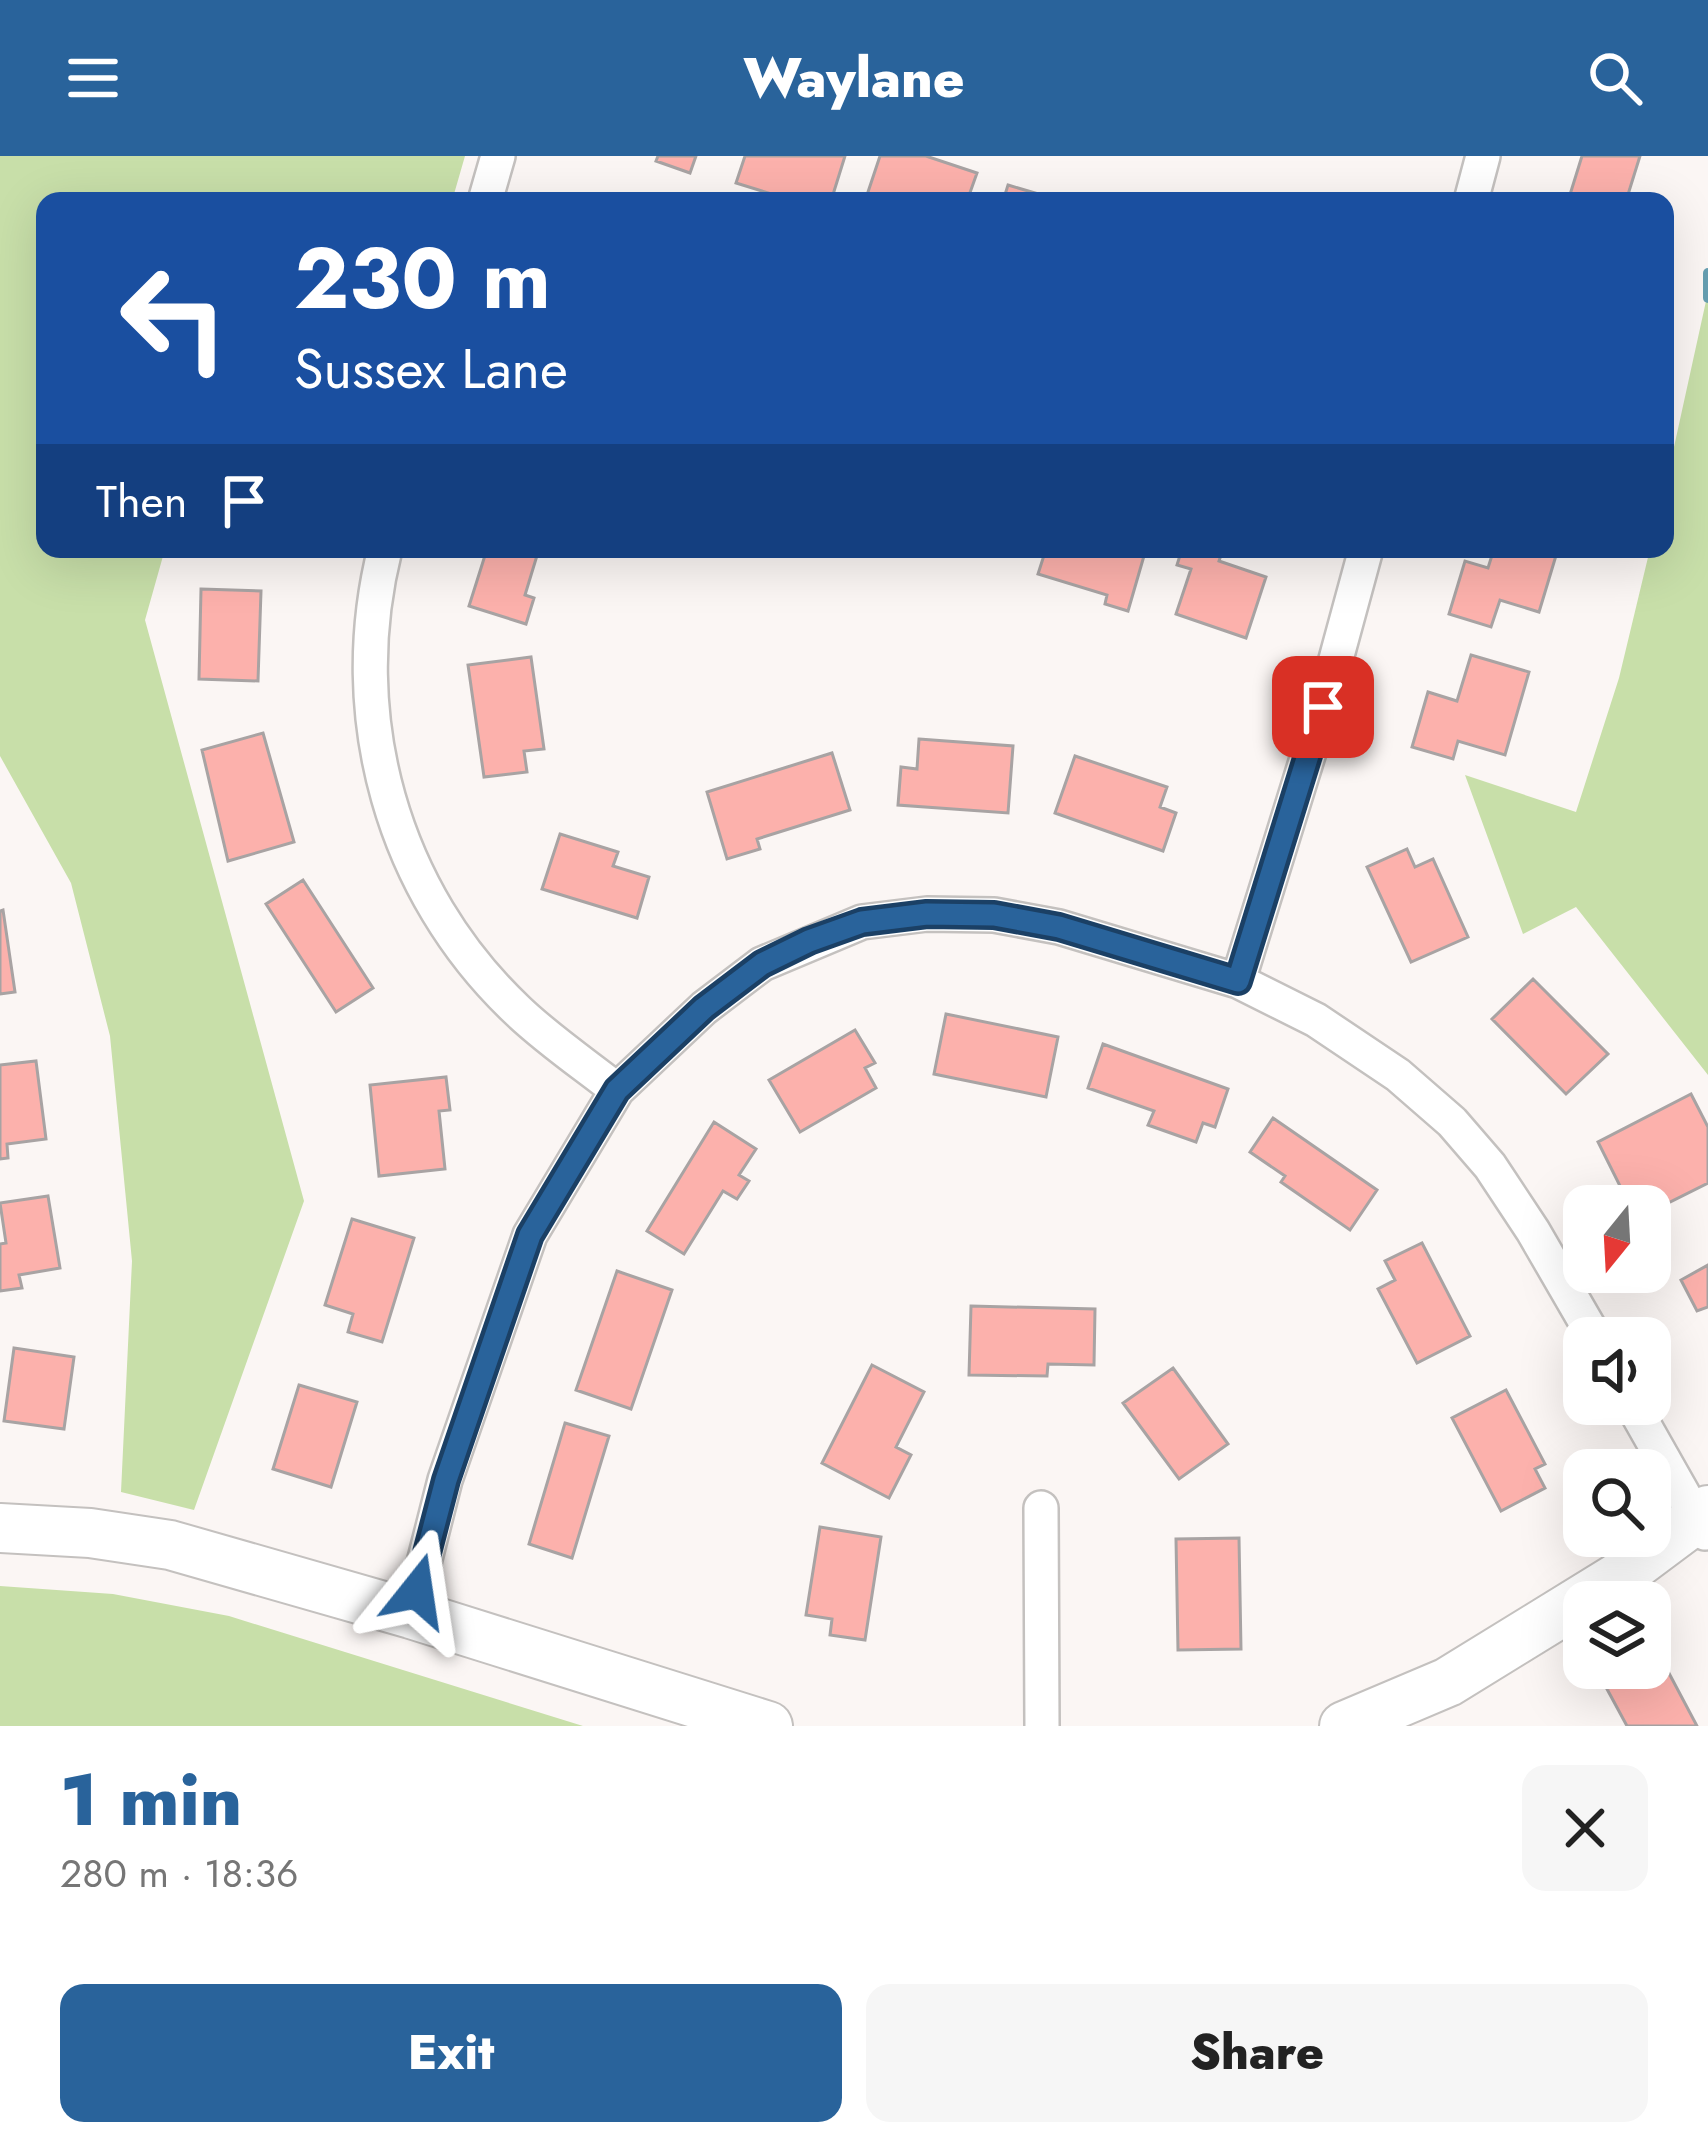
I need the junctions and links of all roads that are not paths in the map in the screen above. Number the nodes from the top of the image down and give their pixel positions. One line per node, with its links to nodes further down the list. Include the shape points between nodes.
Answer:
1 (498, 156): 3 (street)
2 (1483, 156): 4 (street)
3 (488, 192)
4 (1474, 192)
5 (383, 558): 8 (street, via 368,685 383,778 409,854 433,904 516,1010)
6 (1364, 558): 7 (street)
7 (1238, 981): 8 (street, via 994,915 862,922 762,964); 9 (street, via 1316,1020 1452,1122 1511,1198)
8 (617, 1090): 14 (street, via 530,1235 446,1480)
9 (1582, 1317)
10 (1645, 1425): 12 (street)
11 (1041, 1508): 16 (street)
12 (1704, 1522): 17 (street, via 1448,1682)
13 (0, 1528): 14 (street, via 170,1545)
14 (411, 1614): 15 (street)
15 (768, 1726)
16 (1042, 1726)
17 (1344, 1726)

